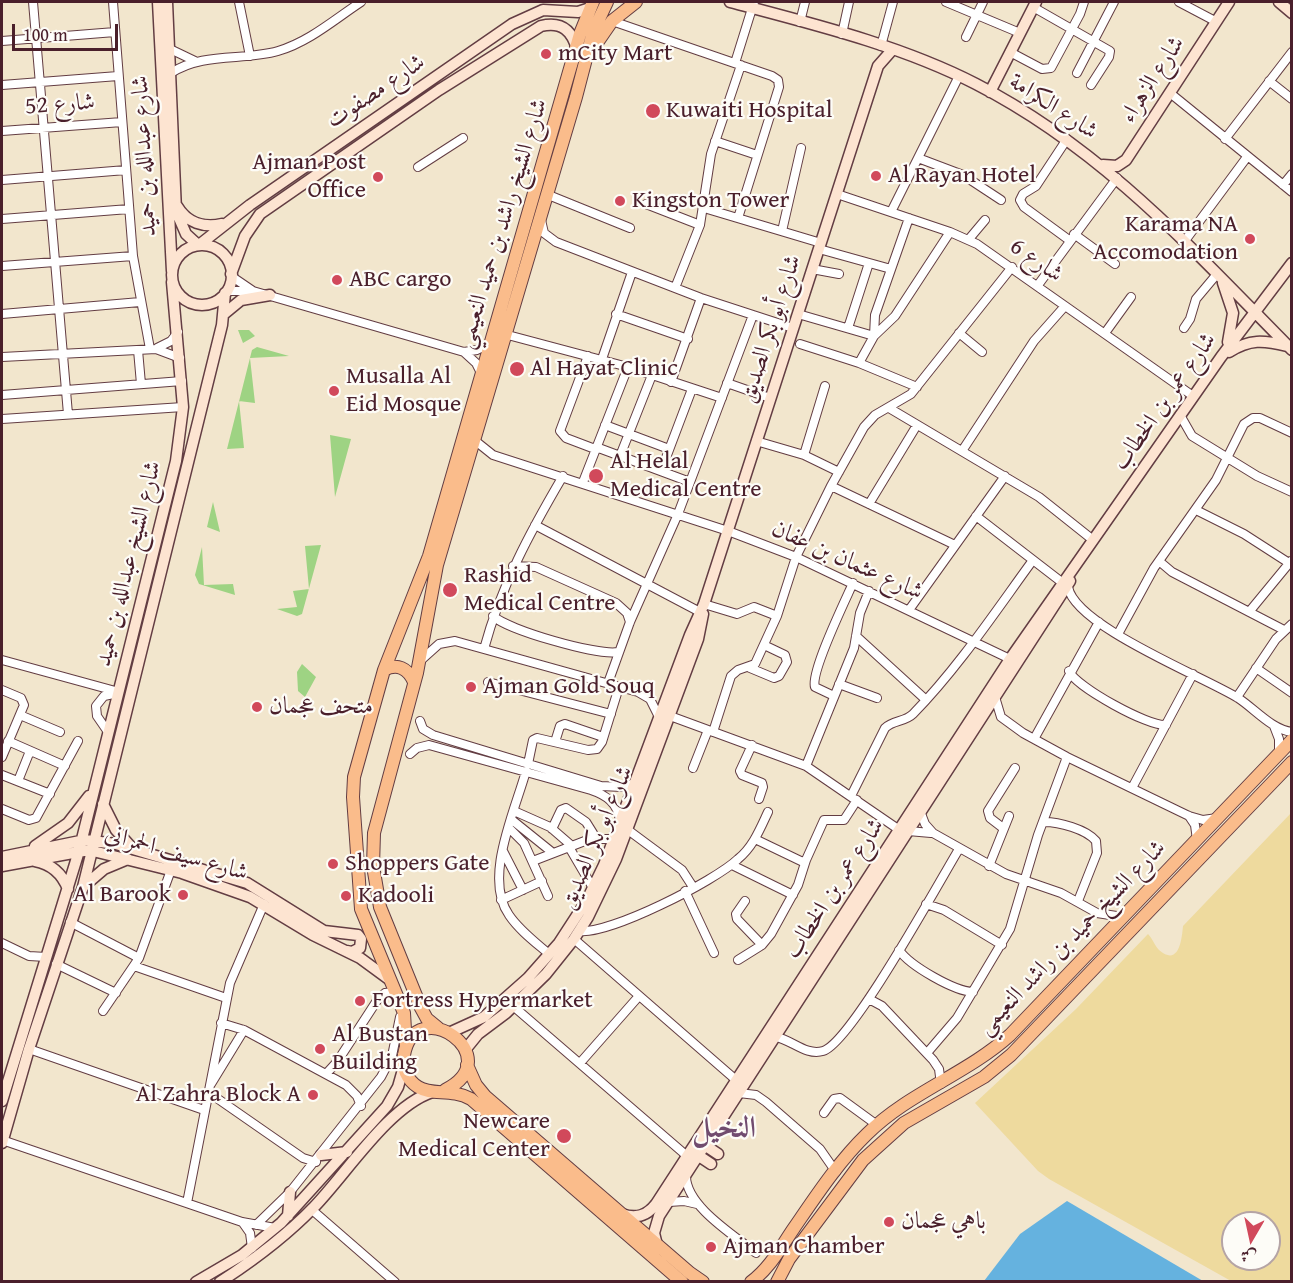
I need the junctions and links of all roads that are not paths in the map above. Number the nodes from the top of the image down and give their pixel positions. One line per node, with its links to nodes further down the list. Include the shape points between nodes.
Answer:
1 (33, 2): 35 (street)
2 (113, 2): 31 (street)
3 (158, 2): 122 (street, شارع عبدالله بن حميد)
4 (167, 2): 39 (street, شارع عبدالله بن حميد)
5 (239, 2): 44 (street)
6 (361, 2): 44 (street, via 296,44)
7 (545, 2): 29 (street)
8 (608, 2): 46 (main road, شارع الشيخ راشد بن حميد النعيمي)
9 (636, 2): 26 (main road)
10 (730, 2): 21 (street, شارع الكرامة)
11 (805, 2): 28 (street)
12 (847, 2): 33 (street)
13 (893, 2): 38 (street)
14 (946, 2): 25 (street)
15 (983, 2): 25 (street)
16 (1084, 2): 30 (street)
17 (1114, 2): 37 (street)
18 (1179, 2): 27 (street)
19 (1229, 2): 27 (street, شارع الزهراء)
20 (1279, 2): 24 (street)
21 (753, 4): 28 (street, شارع الكرامة); 47 (street)
22 (1035, 4): 30 (street); 32 (street)
23 (591, 5): 29 (street, شارع مصفوت, via 578,12 543,10); 41 (main road, شارع الشيخ راشد بن حميد النعيمي)
24 (1292, 13)
25 (975, 14): 32 (street); 34 (street)
26 (612, 21): 46 (main road); 47 (street)
27 (1215, 21): 61 (street, شارع الزهراء)
28 (800, 22): 33 (street, شارع الكرامة)
29 (512, 24): 49 (street, شارع مصفوت)
30 (1072, 29): 37 (street); 42 (street, via 1048,69)
31 (115, 32): 35 (street); 53 (street)
32 (1020, 33): 42 (street)
33 (842, 34): 38 (street, شارع الكرامة)
34 (966, 37)
35 (36, 39): 36 (street); 56 (street)
36 (2, 41)
37 (1093, 41): 52 (street); 58 (street, via 1110,53)
38 (881, 46): 40 (street, شارع الكرامة); 48 (street, شارع أبو بكر الصديق)
39 (170, 49): 45 (street); 50 (street, شارع عبدالله بن حميد)
40 (893, 49): 48 (street, شارع أبو بكر الصديق); 54 (street, شارع الكرامة)
41 (577, 50): 46 (main road, شارع الشيخ راشد بن حميد النعيمي); 59 (street, شارع مصفوت, via 564,27 541,26)
42 (1010, 52): 60 (street)
43 (1292, 52): 55 (street)
44 (250, 56): 45 (street)
45 (195, 61): 50 (street)
46 (579, 64): 51 (main road); 83 (main road, شارع الشيخ راشد بن حميد النعيمي); 148 (main road, شارع الشيخ راشد بن حميد النعيمي)
47 (738, 64): 69 (street); 71 (street, via 779,82)
48 (878, 66): 84 (street, شارع أبو بكر الصديق)
49 (445, 71): 59 (street, via 449,77); 97 (street, شارع مصفوت)
50 (171, 73): 86 (street, شارع عبدالله بن حميد)
51 (559, 73)
52 (1077, 74)
53 (118, 75): 56 (street); 63 (street)
54 (959, 76): 60 (street, شارع الكرامة); 73 (street)
55 (1269, 81): 62 (street); 68 (street)
56 (39, 82): 57 (street); 64 (street)
57 (2, 85)
58 (1091, 85)
59 (439, 90): 120 (street, شارع مصفوت, via 260,214 245,236)
60 (990, 92): 67 (street, شارع الكرامة)
61 (1170, 93): 68 (street); 74 (street, شارع الزهراء, via 1126,160 1118,166)
62 (1292, 99)
63 (122, 122): 64 (street, شارع 52); 76 (street)
64 (43, 128): 65 (street, شارع 52); 78 (street)
65 (2, 131)
66 (463, 138): 75 (street)
67 (1067, 139): 74 (street, شارع الكرامة); 102 (street, via 1036,186 1020,200 1024,207)
68 (1225, 139): 72 (street)
69 (715, 141): 71 (street); 88 (street)
70 (801, 148): 100 (street)
71 (757, 155): 93 (street)
72 (1247, 157): 81 (street); 105 (street)
73 (918, 158): 85 (street, via 963,175); 90 (street)
74 (1102, 165): 79 (street, شارع الكرامة)
75 (418, 167)
76 (126, 170): 78 (street); 89 (street)
77 (1292, 174): 81 (street)
78 (47, 176): 80 (street); 92 (street)
79 (1117, 178): 102 (street); 105 (street, شارع الكرامة)
80 (2, 180)
81 (1283, 185): 82 (street)
82 (1292, 192)
83 (546, 194): 91 (main road, شارع الشيخ راشد بن حميد النعيمي); 99 (street)
84 (837, 194): 90 (street, شارع 6); 107 (street, شارع أبو بكر الصديق)
85 (1001, 200)
86 (176, 203): 97 (street, via 191,221 207,226); 106 (street, شارع عبدالله بن حميد, via 182,227)
87 (646, 204): 98 (street)
88 (704, 208): 93 (street); 98 (street)
89 (129, 209): 92 (street); 109 (street)
90 (891, 212): 94 (street, شارع 6)
91 (540, 214): 104 (street, via 544,233); 108 (main road, شارع الشيخ راشد بن حميد النعيمي)
92 (50, 215): 95 (street); 110 (street)
93 (738, 218): 100 (street)
94 (909, 218): 101 (street, شارع 6); 117 (street)
95 (2, 219)
96 (985, 220): 103 (street)
97 (223, 224): 106 (street, شارع مصفوت)
98 (700, 225): 124 (street)
99 (630, 228)
100 (782, 231): 107 (street)
101 (950, 232): 103 (street, شارع 6); 146 (street, via 895,316)
102 (1071, 237): 113 (street); 123 (street)
103 (969, 239): 115 (street, شارع 6)
104 (556, 242): 108 (street, via 544,242); 118 (street)
105 (1184, 242): 121 (street, شارع الكرامة)
106 (199, 245): 120 (street, via 221,253); 122 (street, via 180,254)
107 (820, 246): 111 (street); 116 (street, شارع أبو بكر الصديق)
108 (529, 250): 145 (main road, شارع الشيخ راشد بن حميد النعيمي)
109 (133, 256): 110 (street); 130 (street)
110 (53, 262): 114 (street); 132 (street)
111 (869, 263): 117 (street); 140 (street)
112 (1292, 263): 133 (street, شارع عمر بن الخطاب)
113 (1115, 264)
114 (2, 266)
115 (1012, 267): 123 (street, شارع 6); 143 (street)
116 (812, 269): 119 (street); 136 (street, شارع أبو بكر الصديق)
117 (891, 269): 146 (street, via 874,320)
118 (632, 272): 124 (street); 135 (street)
119 (839, 274)
120 (231, 275): 125 (street); 126 (street)
121 (1218, 275): 133 (street, شارع الكرامة); 141 (street, via 1196,299); 158 (street, via 1230,298 1233,321)
122 (172, 277): 126 (street, via 181,296 195,304 212,303); 142 (street, شارع الشيخ عبدالله بن حميد)
123 (1038, 285): 131 (street, شارع 6)
124 (675, 288): 129 (street)
125 (253, 291): 126 (street); 127 (street)
126 (226, 292): 137 (street, شارع الشيخ عبدالله بن حميد)
127 (270, 296): 137 (street, via 241,300); 153 (street)
128 (1131, 297): 144 (street)
129 (701, 298): 138 (street); 147 (street)
130 (140, 302): 132 (street); 151 (street)
131 (1065, 306): 144 (street, شارع 6); 190 (street, via 1034,341)
132 (57, 309): 134 (street); 155 (street)
133 (1256, 312): 150 (street, شارع الكرامة); 158 (street, شارع عمر بن الخطاب)
134 (2, 314)
135 (616, 314): 147 (street); 160 (street)
136 (798, 314): 139 (street, شارع أبو بكر الصديق); 140 (street)
137 (224, 315): 208 (street, شارع الشيخ عبدالله بن حميد)
138 (753, 315): 139 (street); 167 (street)
139 (793, 328): 176 (street, شارع أبو بكر الصديق)
140 (848, 328): 146 (street)
141 (1184, 328)
142 (178, 332): 151 (street, via 166,344); 159 (street, شارع الشيخ عبدالله بن حميد)
143 (959, 333): 154 (street); 170 (street)
144 (1105, 333): 174 (street, شارع 6)
145 (504, 334): 156 (street); 186 (main road, شارع الشيخ راشد بن حميد النعيمي)
146 (874, 336): 161 (street)
147 (688, 339): 166 (street)
148 (489, 344): 153 (street); 163 (main road, شارع الشيخ راشد بن حميد النعيمي)
149 (800, 344): 161 (street)
150 (1289, 348): 158 (street, via 1256,340)
151 (153, 349): 152 (street); 159 (street)
152 (138, 350): 155 (street); 168 (street)
153 (464, 352): 163 (street)
154 (982, 352)
155 (61, 354): 157 (street); 172 (street)
156 (588, 356): 160 (street); 188 (street, via 560,431 566,438)
157 (2, 357)
158 (1221, 357): 174 (street, شارع عمر بن الخطاب)
159 (180, 358): 165 (street, شارع الشيخ عبدالله بن حميد)
160 (602, 359): 162 (street)
161 (859, 363): 170 (street)
162 (628, 367): 164 (street); 182 (street)
163 (481, 373): 245 (main road, شارع الشيخ راشد بن حميد النعيمي, via 426,565)
164 (652, 375): 166 (street); 184 (street)
165 (182, 381): 168 (street); 177 (street, شارع الشيخ عبدالله بن حميد)
166 (672, 382): 171 (street)
167 (727, 383): 175 (street); 176 (street)
168 (141, 384): 172 (street)
169 (825, 386): 192 (street)
170 (917, 387): 178 (street)
171 (692, 389): 175 (street); 189 (street)
172 (65, 390): 173 (street); 179 (street)
173 (2, 395)
174 (1193, 396): 180 (street, شارع عمر بن الخطاب)
175 (722, 398): 201 (street)
176 (770, 398): 187 (street, شارع أبو بكر الصديق)
177 (183, 407): 179 (street); 208 (street, شارع الشيخ عبدالله بن حميد)
178 (889, 408): 183 (street); 197 (street, via 869,421)
179 (68, 414): 181 (street)
180 (1180, 415): 195 (street, via 1189,433); 211 (street, شارع عمر بن الخطاب)
181 (2, 419)
182 (605, 424): 184 (street); 188 (street)
183 (917, 425): 190 (street); 204 (street)
184 (629, 433): 189 (street); 193 (street)
185 (1292, 433): 195 (street, via 1253,418 1244,424)
186 (473, 439): 191 (street, شارع عثمان بن عفان); 194 (main road, شارع الشيخ راشد بن حميد النعيمي)
187 (756, 441): 192 (street); 210 (street, شارع أبو بكر الصديق)
188 (596, 448): 193 (street); 200 (street)
189 (669, 449): 196 (street)
190 (962, 451): 199 (street)
191 (493, 455): 194 (street, شارع عثمان بن عفان); 198 (street, شارع عثمان بن عفان)
192 (804, 455): 197 (street)
193 (620, 456): 196 (street)
194 (467, 458): 242 (main road, شارع الشيخ راشد بن حميد النعيمي, via 434,576)
195 (1227, 459): 203 (street); 205 (street)
196 (661, 471): 201 (street)
197 (839, 472): 202 (street)
198 (563, 476): 200 (street, شارع عثمان بن عفان); 209 (street)
199 (1005, 476): 207 (street); 211 (street, via 1047,501)
200 (583, 482): 206 (street, شارع عثمان بن عفان)
201 (690, 482): 206 (street)
202 (831, 486): 204 (street); 213 (street)
203 (1292, 492)
204 (869, 504): 212 (street)
205 (1196, 510): 215 (street); 216 (street)
206 (678, 514): 210 (street, شارع عثمان بن عفان); 219 (street)
207 (976, 516): 212 (street); 214 (street)
208 (166, 524): 248 (street, شارع الشيخ عبدالله بن حميد)
209 (535, 525): 217 (street); 219 (street)
210 (728, 531): 213 (street, شارع عثمان بن عفان); 224 (street, شارع أبو بكر الصديق)
211 (1093, 540): 220 (street, شارع عمر بن الخطاب)
212 (955, 545): 225 (street)
213 (796, 557): 218 (street, شارع عثمان بن عفان); 228 (street)
214 (1033, 560): 220 (street); 236 (street)
215 (1159, 561): 226 (street, via 1168,570); 234 (street)
216 (1290, 561): 226 (street)
217 (513, 566): 227 (street); 229 (street, via 536,567 616,603)
218 (853, 583): 221 (street, شارع عثمان بن عفان); 257 (street, via 814,682 815,687)
219 (647, 584): 224 (street); 229 (street)
220 (1065, 585): 222 (street, شارع عمر بن الخطاب); 223 (street); 230 (street, شارع عمر بن الخطاب)
221 (869, 591): 225 (street, شارع عثمان بن عفان); 235 (street)
222 (1060, 601): 223 (street); 230 (street, شارع عمر بن الخطاب)
223 (1075, 604): 231 (street)
224 (702, 608): 228 (street, via 737,614 754,607); 264 (street, شارع أبو بكر الصديق, via 698,639)
225 (909, 610): 236 (street, شارع عثمان بن عفان)
226 (1249, 612): 233 (street)
227 (493, 616): 238 (street); 239 (street, via 509,627 600,653)
228 (777, 616): 237 (street)
229 (630, 622): 239 (street)
230 (1040, 622): 240 (street, شارع عمر بن الخطاب); 258 (street, شارع عمر بن الخطاب)
231 (1099, 622): 234 (street); 246 (street)
232 (1292, 624): 233 (street)
233 (1284, 630): 244 (street)
234 (1118, 634): 247 (street)
235 (856, 636): 252 (street); 261 (street)
236 (973, 641): 240 (street, شارع عثمان بن عفان); 261 (street)
237 (764, 645): 243 (street); 243 (street, via 785,656 787,662 781,675 774,678)
238 (484, 649): 242 (street, via 444,642); 251 (street)
239 (618, 652): 251 (street)
240 (1010, 659): 280 (street, شارع عمر بن الخطاب)
241 (2, 662): 255 (street)
242 (419, 663): 249 (main road, شارع الشيخ راشد بن حميد النعيمي)
243 (750, 668): 270 (street, via 731,676)
244 (1256, 668): 256 (street); 260 (street)
245 (384, 670): 249 (main road, via 399,667); 351 (main road, شارع الشيخ راشد بن حميد النعيمي, via 353,787)
246 (1069, 671): 268 (street, via 1084,687 1151,724); 275 (street)
247 (1193, 674): 260 (street); 268 (street)
248 (128, 681): 255 (street, شارع الشيخ عبدالله بن حميد); 304 (street, شارع الشيخ عبدالله بن حميد)
249 (414, 682): 382 (main road, شارع الشيخ راشد بن حميد النعيمي, via 376,823 373,866 384,920 424,1014)
250 (488, 682): 262 (street)
251 (608, 683): 253 (street)
252 (839, 684): 257 (street); 259 (street)
253 (619, 687): 262 (street); 264 (street, via 644,695)
254 (2, 690): 263 (street, via 23,701)
255 (119, 692): 272 (street, شارع الشيخ عبدالله بن حميد); 272 (street, via 104,696 96,706 97,716)
256 (1292, 693)
257 (834, 696): 291 (street)
258 (995, 697): 265 (street); 267 (street, شارع عمر بن الخطاب)
259 (877, 698)
260 (1237, 698): 269 (street)
261 (925, 699): 302 (street, via 911,716 885,728)
262 (610, 714): 274 (street)
263 (20, 715): 271 (street); 277 (street)
264 (664, 716): 270 (street); 297 (street, شارع أبو بكر الصديق); 313 (street, شارع أبو بكر الصديق)
265 (1004, 720): 267 (street); 275 (street)
266 (420, 721): 281 (street, via 430,734)
267 (979, 721): 280 (street, شارع عمر بن الخطاب)
268 (1166, 725): 300 (street)
269 (1274, 726): 273 (street); 284 (street)
270 (711, 731): 282 (street); 293 (street)
271 (60, 732)
272 (108, 732): 290 (street, شارع الشيخ عبدالله بن حميد)
273 (1292, 732)
274 (603, 737): 279 (street, via 600,746 592,750); 279 (street, via 565,724 560,726)
275 (1034, 739): 287 (street)
276 (1292, 740): 284 (main road, شارع الشيخ حميد بن راشد النعيمي)
277 (8, 741): 283 (street); 286 (street)
278 (78, 741): 289 (street)
279 (555, 742): 292 (street, via 534,739)
280 (959, 743): 306 (street, شارع عمر بن الخطاب); 317 (street, شارع عمر بن الخطاب)
281 (447, 744): 285 (street, via 425,745); 292 (street)
282 (752, 745): 291 (street); 303 (street, via 740,771 762,783)
283 (30, 751): 289 (street); 296 (street)
284 (1279, 753): 311 (main road, شارع الشيخ حميد بن راشد النعيمي)
285 (410, 754)
286 (2, 757)
287 (1066, 757): 300 (street); 312 (street)
288 (1292, 762): 436 (main road, شارع الشيخ حميد بن راشد النعيمي, via 1011,1055 984,1077 904,1124 863,1160)
289 (65, 766): 301 (street)
290 (99, 766): 299 (street, شارع الشيخ عبدالله بن حميد); 323 (street, via 100,782)
291 (806, 766): 302 (street)
292 (527, 768): 298 (street); 308 (street)
293 (693, 768)
294 (1015, 768): 314 (street, via 988,811 990,818)
295 (2, 775): 296 (street)
296 (18, 781): 301 (street)
297 (635, 783): 298 (street, via 615,788); 313 (street, شارع أبو بكر الصديق)
298 (592, 787): 313 (street, via 610,800)
299 (94, 788): 323 (street, شارع الشيخ عبدالله بن حميد); 330 (street, via 68,823)
300 (1132, 788): 310 (street)
301 (50, 794): 305 (street, via 33,819)
302 (854, 798): 317 (street); 332 (street, via 844,820 824,820)
303 (759, 800)
304 (103, 803): 323 (street, شارع الشيخ عبدالله بن حميد); 327 (street)
305 (2, 809)
306 (921, 811): 317 (street, شارع عمر بن الخطاب); 318 (street)
307 (768, 812): 321 (street)
308 (513, 816): 315 (street); 316 (street); 328 (street)
309 (1009, 816): 314 (street)
310 (1189, 816): 311 (street, via 1203,820); 322 (street)
311 (1218, 818): 322 (main road, شارع الشيخ حميد بن راشد النعيمي)
312 (1044, 822): 338 (street); 348 (street, via 1090,835 1096,841 1096,853)
313 (624, 825): 320 (street, شارع أبو بكر الصديق); 342 (street, via 682,870); 356 (street, شارع أبو بكر الصديق, via 606,881)
314 (1003, 828): 335 (street)
315 (510, 829): 326 (street); 331 (street, via 524,843)
316 (552, 829): 319 (street, via 561,810 566,808 586,822); 324 (street)
317 (903, 830): 318 (street); 385 (street, شارع عمر بن الخطاب); 387 (street, شارع عمر بن الخطاب)
318 (933, 833): 325 (street)
319 (596, 838): 320 (street); 324 (street)
320 (614, 839): 340 (street, شارع أبو بكر الصديق)
321 (755, 839): 332 (street); 333 (street)
322 (1197, 841): 353 (main road, شارع الشيخ حميد بن راشد النعيمي)
323 (87, 845): 327 (street, شارع سيف الحمراني); 330 (street, شارع سيف الحمراني); 339 (street); 341 (street); 354 (street)
324 (571, 846): 328 (street); 340 (street)
325 (958, 849): 335 (street); 350 (street)
326 (503, 851): 343 (street); 346 (street, via 498,878)
327 (131, 853): 336 (street, شارع سيف الحمراني); 339 (street); 355 (street, شارع سيف الحمراني, via 254,886 324,930)
328 (554, 853): 331 (street)
329 (2, 856): 330 (street, شارع سيف الحمراني)
330 (27, 856): 334 (street, شارع سيف الحمراني); 341 (street, via 51,866)
331 (533, 861): 337 (street)
332 (805, 863): 344 (street)
333 (732, 865): 342 (street); 344 (street)
334 (2, 866)
335 (989, 866): 338 (street)
336 (171, 870): 349 (street, شارع سيف الحمراني, via 235,890); 367 (street)
337 (542, 881): 343 (street); 345 (street)
338 (1026, 882): 348 (street); 360 (street)
339 (83, 887): 354 (street)
340 (593, 888): 364 (street, شارع أبو بكر الصديق, via 570,928)
341 (68, 889): 366 (street)
342 (689, 889): 356 (street, via 601,930); 363 (street)
343 (523, 890): 346 (street)
344 (793, 895): 359 (street)
345 (549, 896)
346 (501, 900): 364 (street, via 515,923)
347 (745, 901): 359 (street, via 736,917)
348 (1078, 901): 352 (street)
349 (264, 904): 362 (street, شارع سيف الحمراني, via 302,929); 376 (street, via 234,970)
350 (926, 904): 360 (street, via 944,910); 361 (street)
351 (361, 909): 355 (street, via 353,926); 372 (main road, شارع الشيخ راشد بن حميد النعيمي)
352 (1097, 913): 353 (street); 357 (street)
353 (1123, 917): 357 (main road, شارع الشيخ حميد بن راشد النعيمي)
354 (69, 924): 367 (street); 369 (street)
355 (343, 933): 362 (street, via 354,933 361,939 360,948)
356 (577, 935): 375 (street); 379 (street, شارع أبو بكر الصديق, via 546,974)
357 (1105, 936): 396 (main road, شارع الشيخ حميد بن راشد النعيمي, via 999,1046)
358 (2, 943): 365 (street)
359 (762, 945): 368 (street)
360 (1002, 945): 373 (street)
361 (899, 950): 373 (street, via 912,963 954,987); 377 (street)
362 (347, 951): 372 (street, شارع سيف الحمراني)
363 (714, 953)
364 (549, 954): 384 (street, شارع أبو بكر الصديق, via 491,1012)
365 (29, 956): 366 (street); 371 (street)
366 (46, 957): 371 (street)
367 (139, 958): 370 (street)
368 (738, 960)
369 (56, 964): 374 (street); 388 (street)
370 (134, 966): 374 (street); 376 (street)
371 (42, 972): 401 (street)
372 (392, 986): 378 (main road, شارع الشيخ راشد بن حميد النعيمي); 394 (street, via 378,999)
373 (973, 992): 390 (street, via 953,1025)
374 (116, 993): 380 (street)
375 (639, 996): 391 (street); 395 (street)
376 (226, 998): 381 (street)
377 (869, 999): 385 (street, via 826,1051 808,1051); 390 (street, via 882,1006)
378 (401, 1006): 386 (main road, شارع الشيخ راشد بن حميد النعيمي, via 407,1026); 402 (street, via 392,1056)
379 (513, 1006): 389 (street, شارع أبو بكر الصديق, via 478,1034); 391 (street)
380 (103, 1011)
381 (221, 1023): 383 (street); 397 (street)
382 (438, 1028): 384 (main road); 386 (main road, via 422,1031)
383 (244, 1030): 394 (street); 397 (street)
384 (451, 1032): 389 (main road)
385 (776, 1037): 387 (street, شارع عمر بن الخطاب)
386 (406, 1046): 393 (main road)
387 (763, 1048): 395 (street, شارع عمر بن الخطاب); 400 (street, شارع عمر بن الخطاب)
388 (29, 1049): 403 (street); 407 (street)
389 (465, 1050): 392 (main road)
390 (927, 1053): 396 (street, via 939,1068)
391 (580, 1064): 411 (street)
392 (467, 1065): 398 (main road, via 460,1081); 422 (main road, via 485,1096)
393 (404, 1066): 399 (main road, via 410,1080); 409 (street, via 392,1099)
394 (326, 1074): 402 (street, via 351,1088)
395 (736, 1080): 405 (street, شارع عمر بن الخطاب)
396 (941, 1084): 406 (main road, شارع الشيخ حميد بن راشد النعيمي)
397 (208, 1090): 403 (street); 413 (street, via 303,1158)
398 (445, 1090): 399 (main road); 433 (main road, via 463,1094 478,1104)
399 (432, 1092): 421 (street, via 401,1108)
400 (740, 1093): 405 (street, شارع عمر بن الخطاب); 415 (street, via 756,1095 766,1102 820,1149)
401 (2, 1101)
402 (361, 1106): 413 (street)
403 (204, 1110): 419 (street)
404 (824, 1113): 406 (street, via 834,1099 840,1098)
405 (714, 1123): 408 (street, شارع عمر بن الخطاب); 411 (street, شارع عمر بن الخطاب)
406 (877, 1125): 415 (main road, شارع الشيخ حميد بن راشد النعيمي)
407 (2, 1142): 419 (street)
408 (706, 1146): 410 (street); 412 (street, شارع عمر بن الخطاب)
409 (347, 1152): 413 (street); 423 (street)
410 (718, 1154)
411 (687, 1156): 422 (street, شارع عمر بن الخطاب, via 649,1212 638,1217)
412 (699, 1156): 414 (street); 416 (street, شارع عمر بن الخطاب)
413 (318, 1158): 417 (street)
414 (711, 1164)
415 (836, 1172): 435 (main road, شارع الشيخ حميد بن راشد النعيمي, via 770,1263)
416 (686, 1176): 418 (street, شارع عمر بن الخطاب); 420 (street, via 688,1189)
417 (290, 1192): 423 (street); 425 (street)
418 (669, 1202): 420 (street); 427 (street, شارع عمر بن الخطاب, via 656,1224)
419 (186, 1203): 424 (street)
420 (698, 1205): 429 (street)
421 (311, 1209): 431 (street, via 277,1242); 432 (street)
422 (622, 1214): 427 (main road)
423 (288, 1216): 426 (street)
424 (242, 1222): 425 (street); 428 (street, via 250,1233)
425 (256, 1225): 426 (street)
426 (275, 1228): 428 (street)
427 (657, 1245): 434 (main road)
428 (252, 1248): 430 (street)
429 (756, 1253)
430 (196, 1281)
431 (220, 1281)
432 (395, 1281)
433 (682, 1281)
434 (703, 1281)
435 (751, 1281)
436 (777, 1281)

